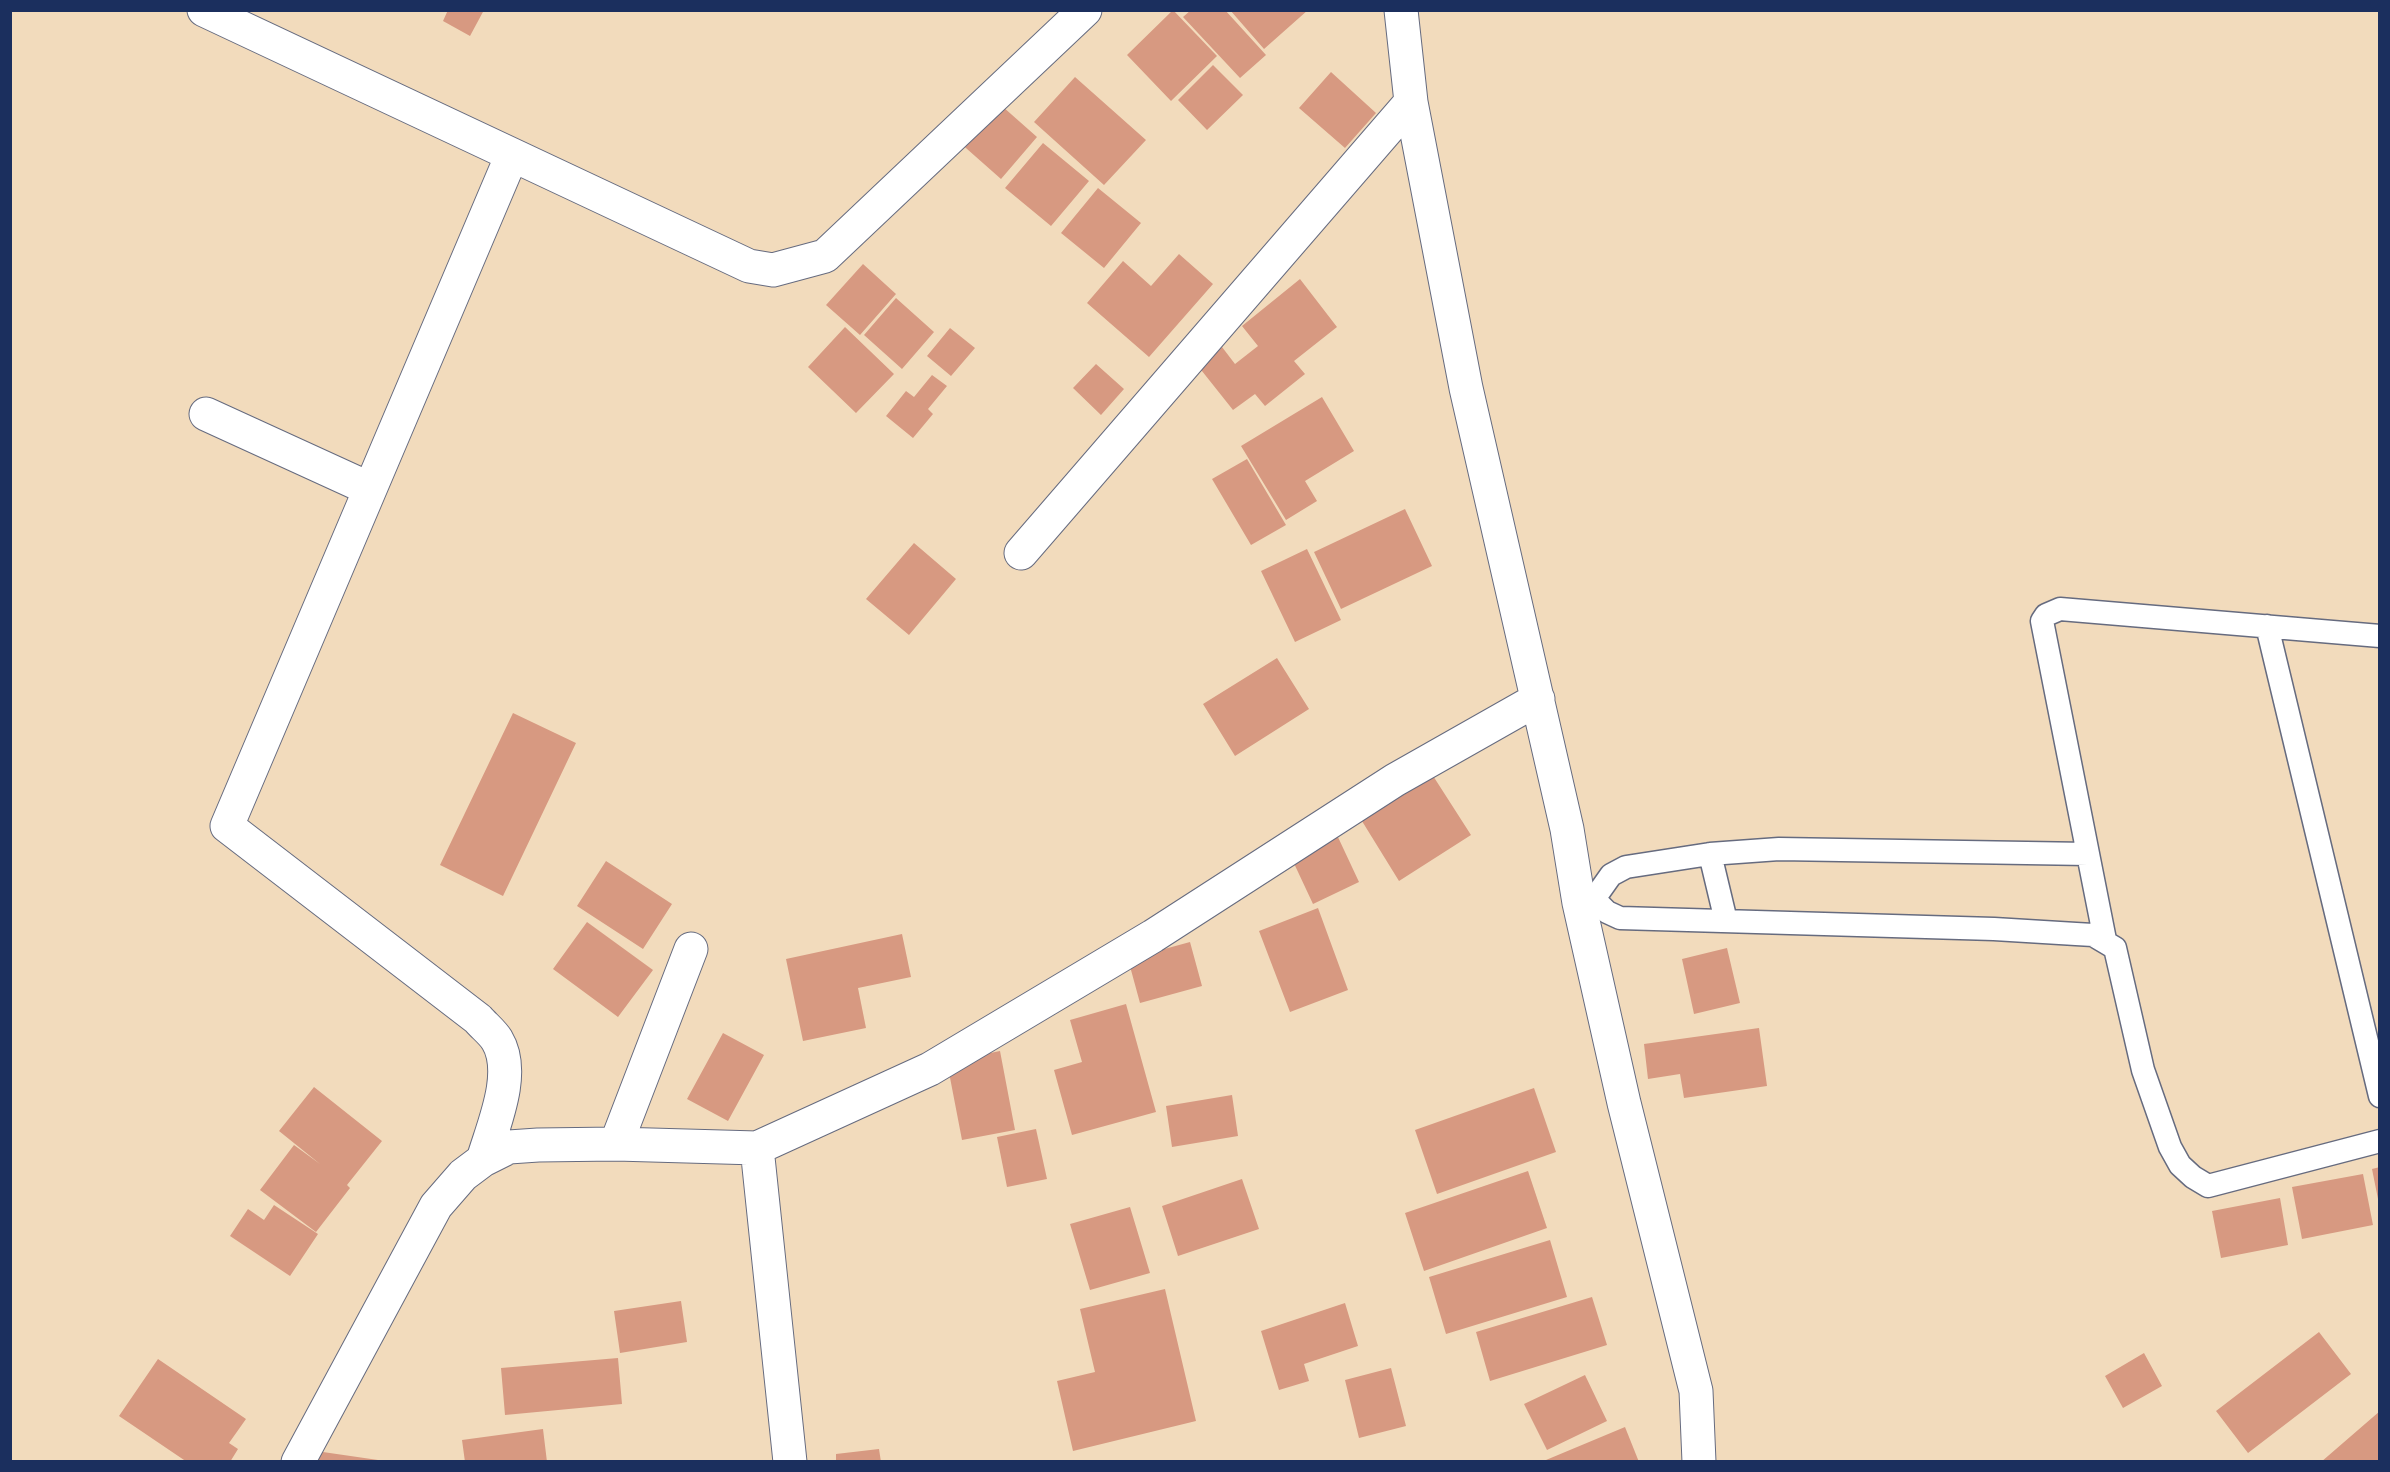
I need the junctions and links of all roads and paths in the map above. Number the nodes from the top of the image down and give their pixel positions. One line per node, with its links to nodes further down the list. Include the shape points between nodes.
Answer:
1 (204, 10): 5 (street)
2 (1084, 10): 5 (street, via 825,255 792,266 773,270 749,266)
3 (1401, 10): 4 (street)
4 (1411, 102): 8 (street); 11 (street, via 1466,388)
5 (512, 155): 7 (street)
6 (206, 414): 7 (street)
7 (370, 489): 22 (street, via 227,826 478,1019 497,1040 505,1082)
8 (1022, 554)
9 (2267, 626): 10 (lane); 13 (lane, via 2060,609 2046,615 2042,621); 18 (lane)
10 (2379, 636)
11 (1538, 699): 14 (street); 21 (street, via 1395,780 1153,936 930,1070)
12 (1710, 854): 13 (lane, via 1779,849); 14 (lane, via 1626,867 1611,875); 15 (lane)
13 (2088, 854): 16 (lane)
14 (1586, 901): 15 (lane, via 1620,918); 25 (street, via 1624,1103 1696,1391)
15 (1726, 921): 16 (lane, via 1994,929 2093,935)
16 (2104, 940): 19 (lane, via 2115,948 2143,1070 2170,1147 2180,1165 2193,1177 2208,1186)
17 (691, 949): 20 (street)
18 (2379, 1096)
19 (2379, 1141)
20 (616, 1144): 21 (street); 22 (street, via 509,1147)
21 (758, 1148): 24 (street)
22 (483, 1160): 23 (street, via 436,1206)
23 (298, 1461)
24 (790, 1461)
25 (1699, 1461)

